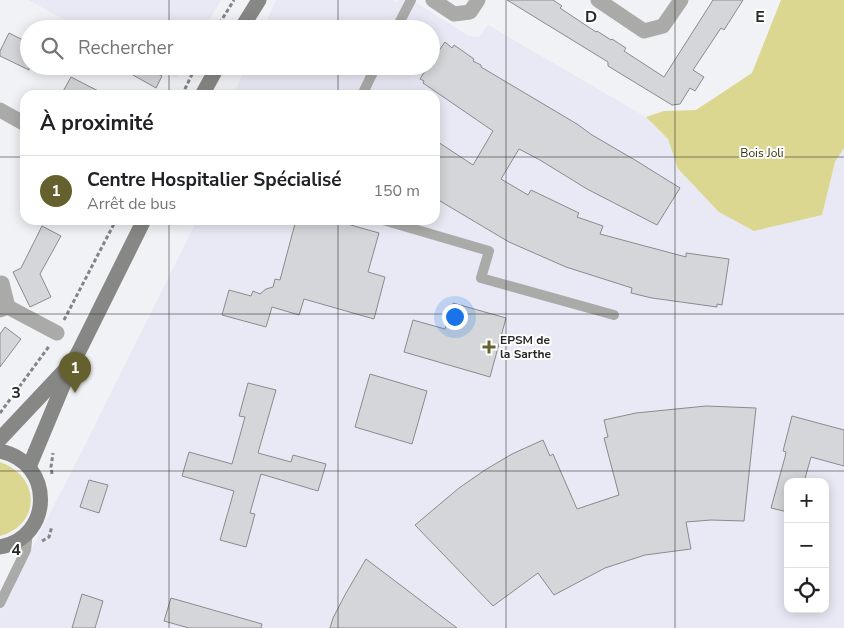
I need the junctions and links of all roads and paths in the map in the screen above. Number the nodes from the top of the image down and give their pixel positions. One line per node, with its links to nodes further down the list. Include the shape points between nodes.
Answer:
1 (234, 0): 8 (path)
2 (259, 0): 9 (street)
3 (411, 0): 10 (lane)
4 (433, 0): 5 (street, via 454,14 470,12)
5 (478, 0)
6 (598, 0): 7 (street, via 644,31 663,26)
7 (681, 0)
8 (222, 20)
9 (247, 20)
10 (401, 20)
11 (192, 75): 14 (path)
12 (213, 75): 15 (street)
13 (372, 75): 16 (lane)
14 (184, 90)
15 (205, 90)
16 (364, 90)
17 (0, 110): 18 (street)
18 (20, 121)
19 (142, 225): 25 (street)
20 (400, 225): 23 (lane, via 489,252 481,278)
21 (0, 284): 22 (street, via 2,282)
22 (4, 308): 24 (street)
23 (614, 315)
24 (57, 333)
25 (72, 364): 26 (street); 28 (street)
26 (0, 439)
27 (0, 451): 28 (street, via 22,460)
28 (29, 467): 29 (street, via 40,487 41,504)
29 (28, 533): 30 (street, via 13,544); 31 (lane, via 26,550)
30 (0, 547)
31 (0, 603)

